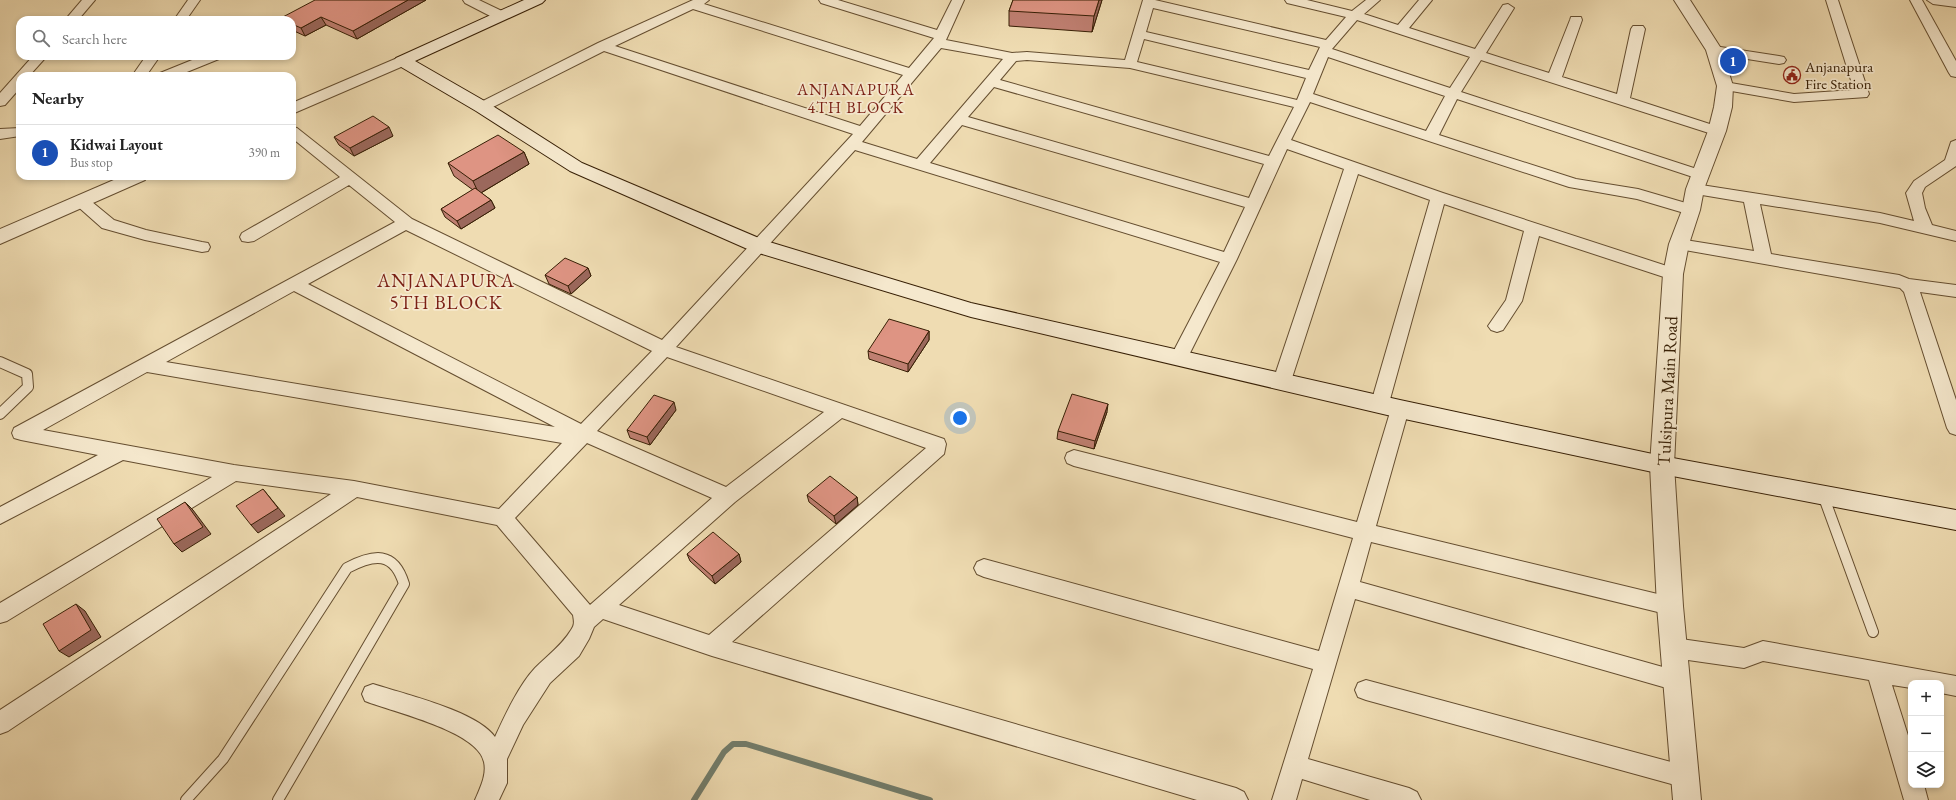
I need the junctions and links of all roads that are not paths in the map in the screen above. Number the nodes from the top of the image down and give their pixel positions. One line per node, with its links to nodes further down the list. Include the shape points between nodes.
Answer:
1 (89, 0): 19 (street)
2 (194, 0): 20 (street)
3 (469, 0): 21 (street)
4 (537, 0): 21 (main road)
5 (825, 0): 26 (street)
6 (958, 0): 26 (street)
7 (1291, 0): 18 (street)
8 (1374, 0): 18 (street)
9 (1426, 0): 23 (street)
10 (1682, 0): 29 (main road, Tulsipura Main Road)
11 (1832, 0): 47 (street, via 1862,94 1794,98)
12 (1916, 0): 41 (street)
13 (1932, 0): 16 (street)
14 (1149, 1): 25 (street); 28 (street)
15 (698, 3): 27 (street); 42 (street)
16 (1956, 3)
17 (1508, 8): 30 (street)
18 (1354, 15): 23 (street); 28 (street)
19 (75, 16)
20 (183, 16)
21 (501, 16): 36 (main road)
22 (1576, 20): 44 (street)
23 (1401, 30): 30 (street)
24 (1638, 30): 50 (street)
25 (1140, 34): 37 (street); 43 (street)
26 (940, 39): 31 (street); 42 (street)
27 (603, 46): 53 (street); 57 (street)
28 (1327, 48): 43 (street); 48 (street)
29 (1714, 50): 35 (street); 47 (main road, Tulsipura Main Road)
30 (1478, 56): 44 (street); 48 (street)
31 (1012, 57): 37 (street); 45 (street)
32 (36, 60): 38 (street)
33 (150, 60): 39 (street)
34 (204, 60): 40 (street)
35 (1779, 60)
36 (402, 61): 52 (main road); 53 (main road)
37 (1130, 64): 49 (street)
38 (26, 72)
39 (142, 72)
40 (175, 72)
41 (1956, 73)
42 (913, 74): 57 (street)
43 (1313, 75): 49 (street)
44 (1554, 79): 50 (street)
45 (991, 82): 54 (street); 64 (street)
46 (16, 84): 51 (street)
47 (1725, 86): 55 (main road, Tulsipura Main Road)
48 (1453, 94): 60 (street); 69 (street)
49 (1304, 100): 60 (street); 61 (street)
50 (1622, 101): 55 (street)
51 (0, 102)
52 (296, 107)
53 (482, 107): 81 (main road, via 576,167)
54 (959, 119): 65 (street); 73 (street)
55 (1717, 131): 69 (main road, Tulsipura Main Road)
56 (16, 132): 58 (street)
57 (863, 132): 62 (street)
58 (0, 134)
59 (296, 134): 67 (street)
60 (1430, 137): 69 (street, via 1574,184 1638,194)
61 (1284, 142): 64 (street); 66 (street)
62 (851, 144): 65 (street); 81 (street)
63 (1956, 145): 76 (street, via 1952,162 1919,184 1914,193)
64 (1273, 162): 73 (street)
65 (920, 165): 83 (street)
66 (1353, 166): 70 (street); 94 (street)
67 (350, 178): 74 (street); 79 (street)
68 (130, 180): 72 (main road)
69 (1696, 191): 71 (street); 80 (main road, Tulsipura Main Road)
70 (1438, 197): 75 (street); 95 (street)
71 (1751, 198): 76 (street, via 1880,218); 84 (street)
72 (81, 201): 78 (main road); 82 (street, via 108,224)
73 (1255, 205): 83 (street)
74 (406, 223): 86 (street); 90 (street)
75 (1533, 228): 85 (street); 89 (street, via 1514,301)
76 (1924, 228): 77 (street)
77 (1956, 236)
78 (0, 237)
79 (248, 237)
80 (1679, 244): 84 (street); 85 (main road, Tulsipura Main Road)
81 (759, 246): 90 (street); 91 (main road, via 971,310)
82 (202, 247)
83 (1229, 259): 91 (street)
84 (1764, 259): 87 (street)
85 (1673, 274): 103 (main road, Tulsipura Main Road)
86 (294, 284): 93 (street); 100 (street)
87 (1906, 284): 88 (street); 99 (street, via 1911,289)
88 (1956, 291)
89 (1497, 326)
90 (664, 349): 97 (street); 100 (street)
91 (1179, 358): 94 (main road)
92 (0, 362): 98 (lane, via 28,374 28,387)
93 (145, 365): 100 (street); 101 (street, via 20,433)
94 (1282, 381): 95 (main road)
95 (1380, 403): 96 (main road)
96 (1400, 409): 103 (main road); 111 (street)
97 (839, 410): 107 (street); 119 (street, via 937,444 938,447)
98 (0, 414)
99 (1956, 428)
100 (582, 436): 107 (street); 109 (street)
101 (121, 452): 104 (street); 108 (street)
102 (1074, 458): 111 (street)
103 (1662, 465): 106 (main road); 114 (main road, Tulsipura Main Road)
104 (234, 473): 105 (street); 116 (street)
105 (354, 489): 109 (street); 129 (street)
106 (1823, 495): 110 (main road); 118 (lane)
107 (728, 496): 115 (street)
108 (0, 516)
109 (503, 518): 117 (street, via 582,611)
110 (1956, 520)
111 (1364, 532): 113 (street); 114 (street)
112 (984, 568): 121 (street)
113 (1347, 588): 121 (street); 124 (street)
114 (1670, 606): 120 (main road, Tulsipura Main Road)
115 (601, 609): 117 (street); 119 (street)
116 (0, 614)
117 (585, 622): 130 (street, via 582,632 542,676 515,716)
118 (1873, 632)
119 (712, 646): 138 (street)
120 (1674, 648): 122 (street, via 1744,658 1763,651); 124 (main road, Tulsipura Main Road)
121 (1326, 663): 131 (street)
122 (1878, 673): 123 (street); 132 (street)
123 (1922, 680)
124 (1677, 681): 133 (main road, Tulsipura Main Road)
125 (1944, 684): 126 (street)
126 (1956, 686)
127 (1366, 690): 133 (street)
128 (373, 694): 130 (street, via 450,719 481,736)
129 (0, 723)
130 (496, 758): 137 (street, via 495,783)
131 (1295, 766): 139 (street); 140 (street)
132 (1908, 774)
133 (1686, 777): 141 (main road, Tulsipura Main Road)
134 (1912, 788): 142 (street)
135 (186, 800): 136 (lane, via 223,759 347,568 360,560 383,557 397,564 404,584)
136 (278, 800)
137 (487, 800)
138 (1236, 800)
139 (1284, 800)
140 (1409, 800)
141 (1687, 800)
142 (1916, 800)

